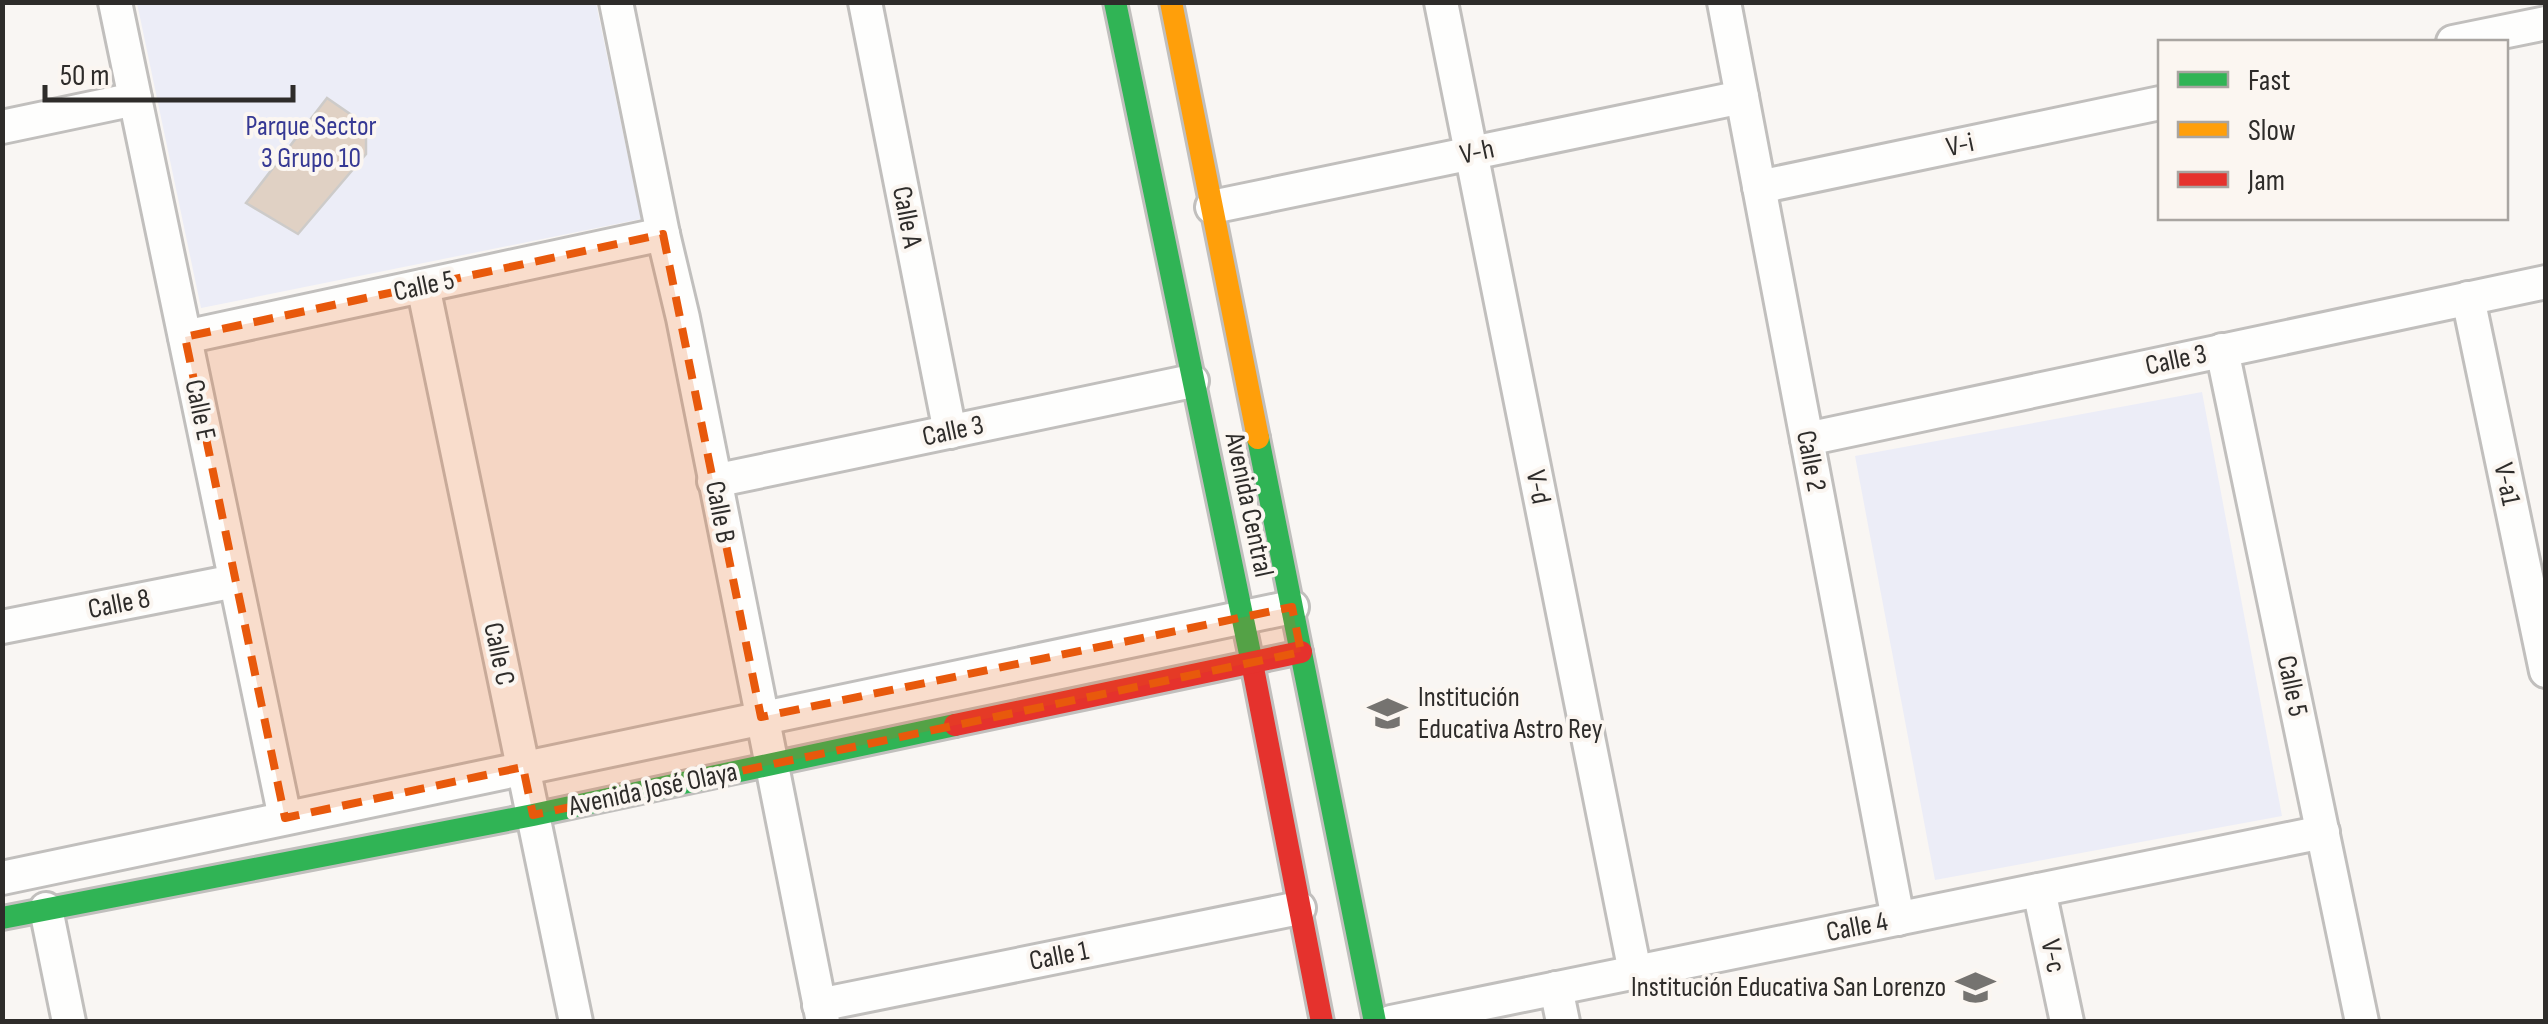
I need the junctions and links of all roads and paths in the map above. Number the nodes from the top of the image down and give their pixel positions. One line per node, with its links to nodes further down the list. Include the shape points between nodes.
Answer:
1 (115, 2): 11 (street, Calle E)
2 (616, 2): 17 (street, Calle B)
3 (864, 2): 24 (street, Calle A)
4 (1114, 2): 23 (street, Avenida Central)
5 (1172, 2): 16 (street, Avenida Central)
6 (1440, 2): 14 (street, V-d)
7 (1724, 2): 10 (street, Calle 2)
8 (2546, 23): 9 (street)
9 (2463, 40)
10 (1742, 97): 14 (street, V-h); 15 (street, Calle 2)
11 (135, 100): 13 (street); 21 (street, Calle E)
12 (2158, 104): 15 (street, V-i)
13 (2, 127)
14 (1471, 154): 16 (street, V-h); 46 (street, V-d)
15 (1758, 187): 25 (street, Calle 2)
16 (1212, 207): 28 (street, Avenida Central)
17 (663, 234): 19 (street, Calle 5); 26 (street, Calle B)
18 (2546, 282): 20 (street, Calle 3)
19 (423, 286): 21 (street, Calle 5); 36 (street, Calle C)
20 (2468, 298): 22 (street, Calle 3); 33 (street, V-a1)
21 (184, 338): 27 (street, Calle E)
22 (2222, 350): 25 (street, Calle 3); 39 (street, Calle 5)
23 (1192, 381): 24 (street, Calle 3); 29 (street, Avenida Central)
24 (950, 432): 26 (street, Calle 3)
25 (1807, 439): 45 (street, Calle 2)
26 (714, 481): 34 (street, Calle B)
27 (236, 581): 30 (street, Calle 8); 38 (street, Calle E)
28 (1292, 607): 29 (street, Avenida José Olaya); 31 (street, Avenida Central)
29 (1242, 616): 32 (street, Avenida Central); 34 (street, Avenida José Olaya)
30 (2, 628)
31 (1301, 652): 32 (street, Avenida José Olaya); 52 (street, Avenida Central)
32 (1252, 660): 35 (street, Avenida José Olaya); 42 (street, Avenida Central)
33 (2546, 671)
34 (761, 717): 35 (street, Calle B); 36 (street, Avenida José Olaya)
35 (770, 764): 37 (street, Avenida José Olaya); 48 (street, Calle B)
36 (523, 767): 37 (street, Calle C); 38 (street, Avenida José Olaya)
37 (533, 815): 43 (street, Avenida José Olaya); 50 (street, Calle C)
38 (284, 818): 40 (street, Avenida José Olaya)
39 (2322, 832): 41 (street, Calle 4); 56 (street, Calle 5)
40 (2, 878)
41 (2039, 890): 45 (street, Calle 4); 55 (street, V-c)
42 (1299, 908): 48 (street, Calle 1); 51 (street, Avenida Central)
43 (46, 909): 44 (street, Avenida José Olaya); 49 (street)
44 (2, 918)
45 (1898, 918): 46 (street, Calle 4)
46 (1635, 972): 47 (street, Calle 4)
47 (1556, 988): 53 (street, Calle 4); 54 (street)
48 (821, 1013)
49 (69, 1022)
50 (576, 1022)
51 (1322, 1022)
52 (1375, 1022)
53 (1391, 1022)
54 (1563, 1022)
55 (2067, 1022)
56 (2362, 1022)

